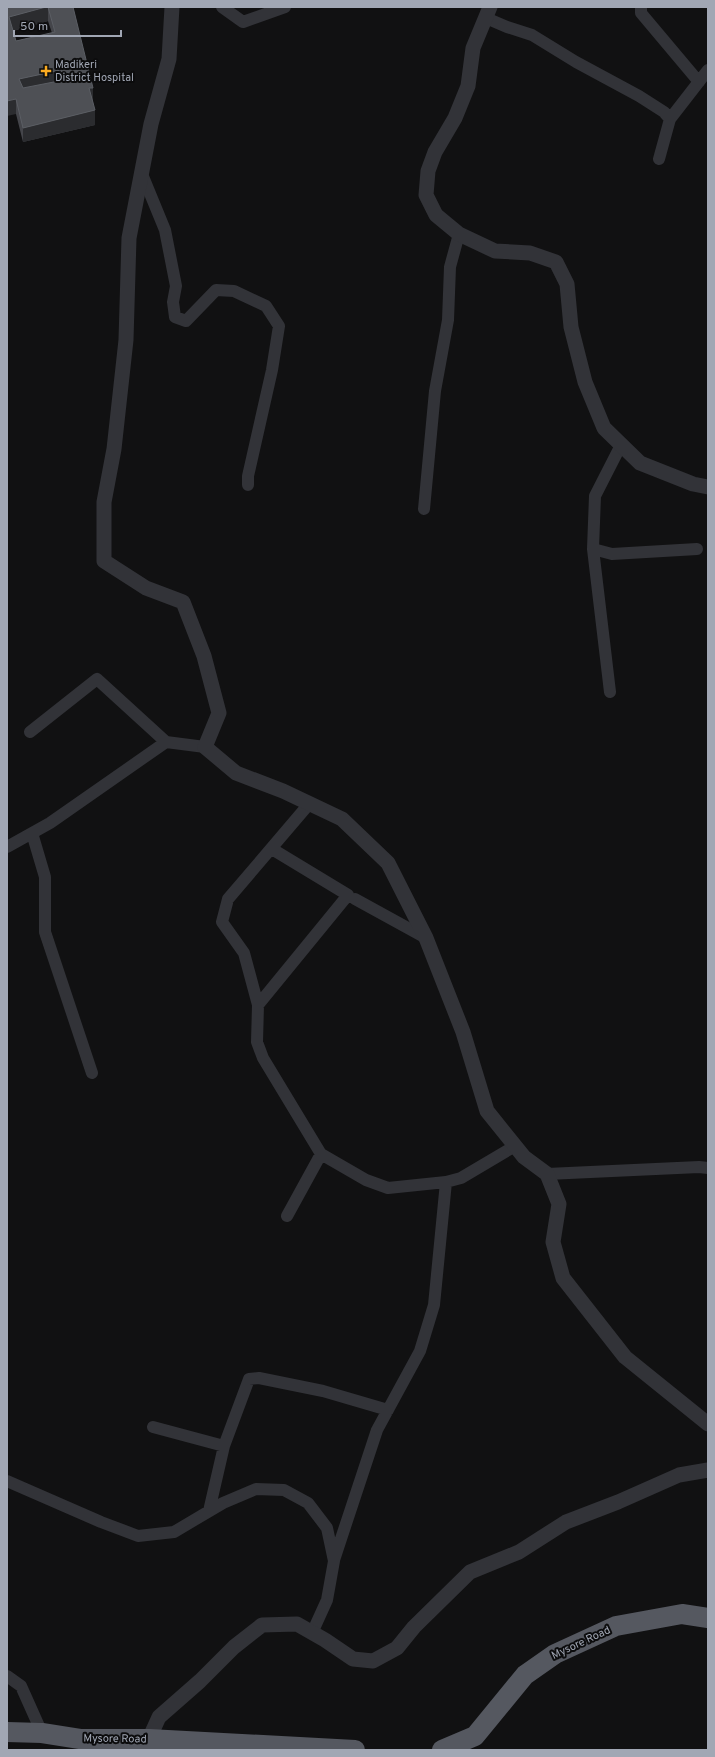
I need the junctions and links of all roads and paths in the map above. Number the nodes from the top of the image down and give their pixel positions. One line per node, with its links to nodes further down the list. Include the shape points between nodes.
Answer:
1 (172, 7): 10 (street, via 169,59 151,124)
2 (222, 7): 3 (street, via 243,22)
3 (285, 7)
4 (641, 7): 7 (street, via 641,13)
5 (488, 12): 8 (street, via 507,27 532,35 639,96 664,112); 11 (street, via 473,48 468,86 428,171 426,195 429,202 436,215)
6 (708, 70): 7 (street)
7 (698, 82): 8 (street)
8 (670, 119): 9 (street)
9 (658, 159)
10 (142, 174): 13 (street, via 165,230 176,286 173,302 175,317 186,321 216,290 234,291 266,306 279,326); 21 (street, via 129,238 126,340 114,449 104,502 104,561 146,588 183,602 204,656 219,713)
11 (459, 234): 12 (street, via 495,251 530,253 556,262 567,284 571,327 585,382 604,428); 15 (street, via 450,267 448,320 435,390)
12 (621, 445): 14 (street, via 640,463 693,484); 16 (street, via 595,496)
13 (248, 485)
14 (708, 487)
15 (424, 509)
16 (593, 549): 17 (street, via 612,554); 18 (street)
17 (697, 549)
18 (610, 692)
19 (30, 732): 20 (street, via 97,679)
20 (166, 742): 21 (street); 23 (street)
21 (205, 747): 22 (street, via 236,773)
22 (309, 804): 25 (street); 27 (street, via 342,819 388,863)
23 (32, 833): 24 (street); 29 (street, via 45,877 45,932)
24 (7, 847)
25 (272, 849): 28 (street, via 228,899 222,922 244,953); 28 (street, via 348,894)
26 (355, 899): 27 (street)
27 (426, 938): 30 (street, via 463,1032 487,1111)
28 (258, 1006): 31 (street, via 257,1042)
29 (92, 1073)
30 (515, 1146): 33 (street, via 524,1157); 34 (street, via 461,1178)
31 (321, 1154): 34 (street, via 366,1180 388,1188); 35 (street)
32 (708, 1168): 33 (street)
33 (548, 1174): 37 (street, via 559,1204 553,1242 563,1278 625,1357)
34 (446, 1182): 36 (street, via 434,1306 420,1351)
35 (287, 1216)
36 (388, 1410): 39 (street, via 323,1391 259,1378 249,1379); 43 (street, via 377,1430)
37 (708, 1424)
38 (152, 1427): 39 (street)
39 (224, 1446): 42 (street)
40 (708, 1470): 45 (street, via 679,1475 566,1522 519,1552 470,1572 414,1627 397,1648 373,1661 353,1659)
41 (7, 1481): 42 (street, via 138,1536 174,1532)
42 (209, 1511): 43 (street, via 256,1490 284,1490 308,1502 327,1528)
43 (334, 1561): 45 (street, via 327,1600)
44 (708, 1618): 52 (highway, Mysore Road, via 682,1614 616,1626 555,1654 524,1675 474,1736)
45 (312, 1632): 49 (street, via 297,1624 262,1625 234,1647 159,1717)
46 (7, 1676): 48 (street, via 21,1686)
47 (7, 1732): 48 (highway, Mysore Road)
48 (42, 1733): 50 (highway, Mysore Road)
49 (160, 1743): 50 (highway, Mysore Road); 51 (highway, Mysore Road)
50 (83, 1744)
51 (355, 1750)
52 (442, 1750)

